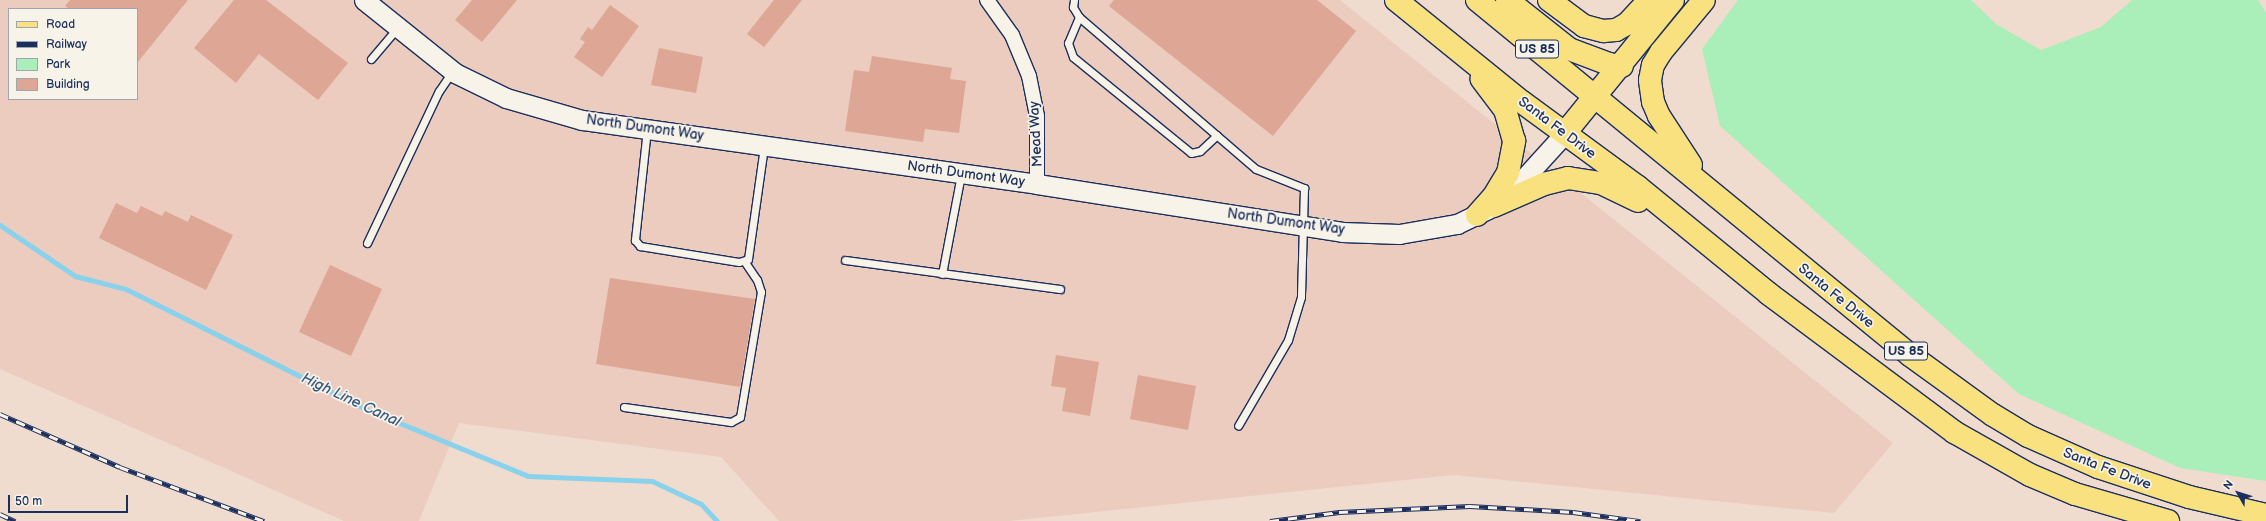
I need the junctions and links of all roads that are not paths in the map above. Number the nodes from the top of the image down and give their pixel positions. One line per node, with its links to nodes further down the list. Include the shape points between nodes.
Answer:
1 (364, 0): 12 (street, North Dumont Way)
2 (987, 0): 23 (street, Mead Way, via 1012,35 1029,76 1037,116)
3 (1074, 0): 11 (lane, via 1073,7)
4 (1396, 0): 13 (main road, Santa Fe Drive / US 85)
5 (1477, 0): 17 (main road, Santa Fe Drive / US 85)
6 (1507, 0): 15 (main road, via 1569,49 1609,64)
7 (1549, 0): 8 (main road, via 1584,26 1610,31 1627,24)
8 (1649, 0)
9 (1673, 0): 15 (main road)
10 (1704, 0): 24 (main road, via 1661,52 1653,65 1650,80 1653,102 1659,116)
11 (1079, 17): 20 (lane); 20 (lane, via 1068,43 1074,56 1191,153 1200,151)
12 (398, 27): 14 (lane); 16 (street, North Dumont Way)
13 (1459, 50): 19 (main road, Santa Fe Drive / US 85, via 1522,102); 25 (main road, via 1505,110 1514,141 1508,173)
14 (371, 59)
15 (1622, 66): 17 (main road)
16 (452, 71): 18 (street, North Dumont Way, via 506,98 582,120); 28 (lane, via 439,91)
17 (1596, 97): 19 (main road); 24 (main road, Santa Fe Drive / US 85)
18 (647, 129): 21 (street, North Dumont Way); 30 (lane, via 635,240 640,246)
19 (1566, 133): 25 (street, North Dumont Way, via 1515,188); 27 (main road, Santa Fe Drive / US 85)
20 (1217, 135): 26 (lane, via 1256,168 1304,188)
21 (764, 145): 22 (street, North Dumont Way); 30 (lane, via 748,259)
22 (961, 173): 23 (street, North Dumont Way); 31 (lane)
23 (1037, 184): 26 (street, North Dumont Way)
24 (1708, 189): 35 (main road, Santa Fe Drive / US 85, via 1916,359 1993,415 2028,436 2098,467 2145,484)
25 (1485, 210): 26 (street, North Dumont Way, via 1457,224 1399,234 1342,232); 27 (main road, via 1544,184 1568,178 1585,179 1618,190)
26 (1302, 225): 34 (lane, via 1301,297 1288,340)
27 (1688, 228): 36 (main road, Santa Fe Drive / US 85, via 1876,377 1954,432 2030,475 2075,494)
28 (366, 243)
29 (845, 260): 31 (lane)
30 (744, 262): 33 (lane, via 757,280 761,292 740,417 731,422)
31 (942, 274): 32 (lane)
32 (1060, 289)
33 (624, 407)
34 (1238, 426)
35 (2266, 515)
36 (2168, 521)

